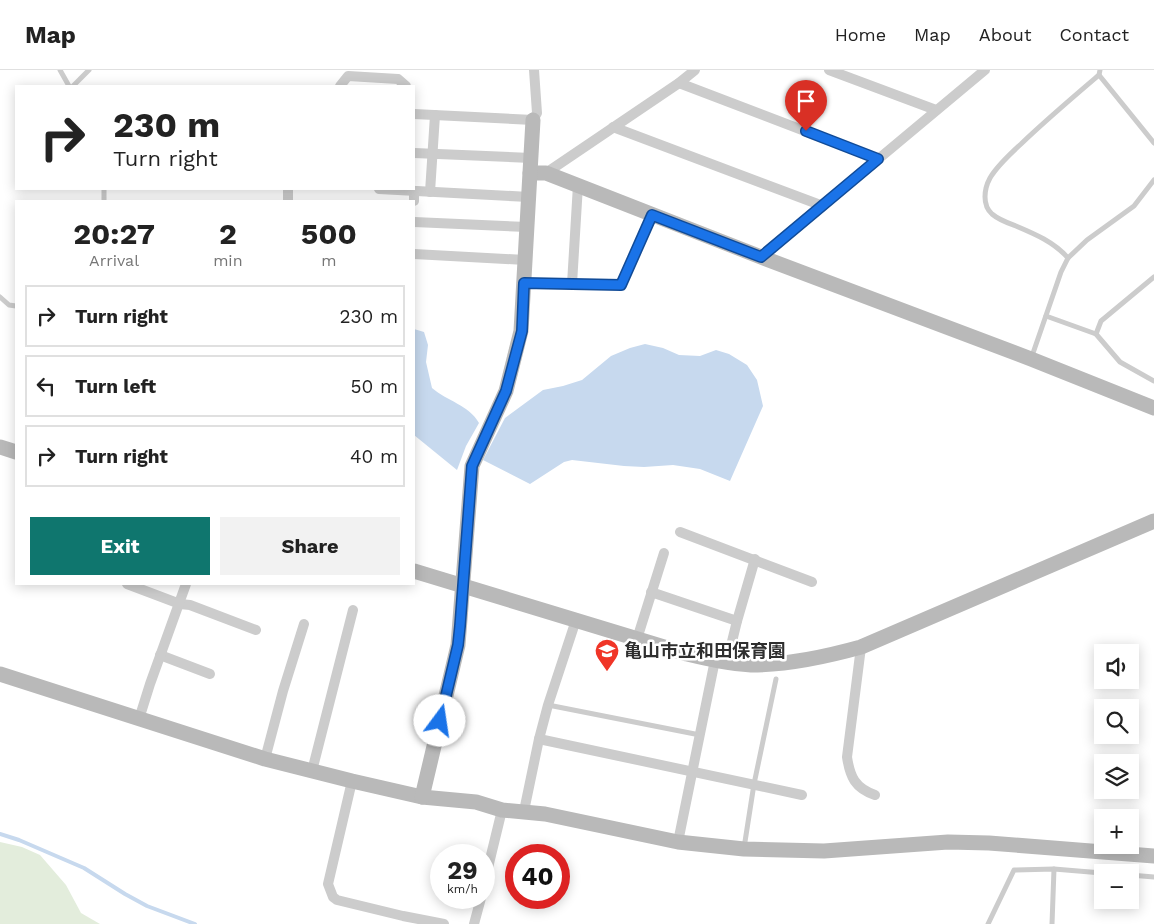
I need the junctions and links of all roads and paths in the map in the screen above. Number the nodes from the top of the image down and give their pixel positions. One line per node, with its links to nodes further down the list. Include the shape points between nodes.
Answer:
1 (60, 70): 9 (lane)
2 (89, 70): 10 (lane)
3 (534, 70): 16 (street, via 537,112)
4 (695, 70): 8 (street)
5 (829, 70): 13 (street)
6 (985, 70): 13 (street)
7 (1099, 73): 18 (lane); 36 (lane, via 1013,152 986,188 985,205 992,213 1039,236)
8 (679, 83): 17 (street); 21 (street)
9 (68, 85)
10 (74, 85)
11 (341, 85): 12 (street, via 348,76 398,79)
12 (405, 85)
13 (936, 110): 21 (street)
14 (415, 114): 15 (street)
15 (435, 115): 16 (street); 20 (street)
16 (533, 120): 22 (street)
17 (612, 127): 23 (street); 30 (street)
18 (1154, 143)
19 (415, 153): 20 (street)
20 (433, 154): 22 (street); 27 (street)
21 (878, 159): 30 (street)
22 (530, 165): 23 (street); 29 (street)
23 (546, 173): 25 (street)
24 (1154, 180): 36 (lane, via 1134,206)
25 (578, 186): 31 (street); 40 (street)
26 (384, 190): 28 (street)
27 (430, 192): 28 (street); 29 (street)
28 (414, 196)
29 (529, 197): 33 (street)
30 (823, 206): 35 (street)
31 (652, 215): 35 (street); 40 (street, via 621,285)
32 (415, 222): 33 (street)
33 (527, 227): 37 (street)
34 (415, 254): 37 (street)
35 (761, 257): 45 (street)
36 (1068, 258): 43 (lane)
37 (525, 260): 39 (street)
38 (1154, 277): 44 (lane, via 1101,321)
39 (524, 283): 40 (street); 58 (street, via 522,331 506,391 472,466)
40 (572, 284)
41 (0, 297): 42 (lane)
42 (15, 306)
43 (1046, 316): 44 (lane); 45 (lane)
44 (1096, 334): 46 (lane, via 1120,362)
45 (1031, 359): 47 (street)
46 (1154, 381)
47 (1154, 408)
48 (0, 447): 49 (street)
49 (15, 452)
50 (1154, 521): 67 (street)
51 (680, 532): 53 (street)
52 (664, 553): 59 (street)
53 (755, 560): 55 (street); 63 (street)
54 (415, 571): 58 (street)
55 (812, 582)
56 (130, 585): 60 (street)
57 (186, 585): 60 (street)
58 (463, 586): 62 (street); 84 (street, via 458,645)
59 (651, 592): 63 (street); 66 (street)
60 (180, 604): 65 (street, via 190,604); 68 (street)
61 (353, 610): 78 (street)
62 (576, 620): 66 (street); 73 (street)
63 (736, 621): 69 (street)
64 (304, 624): 77 (street)
65 (256, 630)
66 (637, 639): 69 (street)
67 (861, 647): 69 (street, via 782,664 750,665); 82 (street, via 847,757 853,780 863,791)
68 (160, 655): 71 (street); 74 (street)
69 (721, 661): 75 (street)
70 (0, 674): 74 (street)
71 (210, 674)
72 (776, 679): 81 (lane)
73 (548, 705): 75 (lane); 76 (street)
74 (139, 719): 77 (street)
75 (700, 735): 79 (street)
76 (539, 739): 79 (street); 86 (street)
77 (265, 759): 78 (street)
78 (312, 771): 80 (street)
79 (693, 771): 81 (street); 87 (street)
80 (352, 781): 84 (street); 96 (street, via 329,889 337,900 403,916)
81 (754, 784): 83 (street); 89 (lane)
82 (875, 794)
83 (802, 795)
84 (422, 797): 85 (street, via 476,802)
85 (502, 810): 86 (street); 88 (street)
86 (524, 812): 87 (street)
87 (678, 842): 89 (street)
88 (494, 844)
89 (744, 849): 90 (street, via 824,851 948,842)
90 (1154, 856)
91 (1054, 869): 92 (lane); 99 (lane, via 1014,870); 100 (lane)
92 (1094, 872)
93 (1139, 876): 94 (lane)
94 (1154, 877)
95 (477, 909): 98 (street)
96 (407, 920): 97 (street)
97 (444, 924)
98 (474, 924)
99 (988, 924)
100 (1052, 924)

